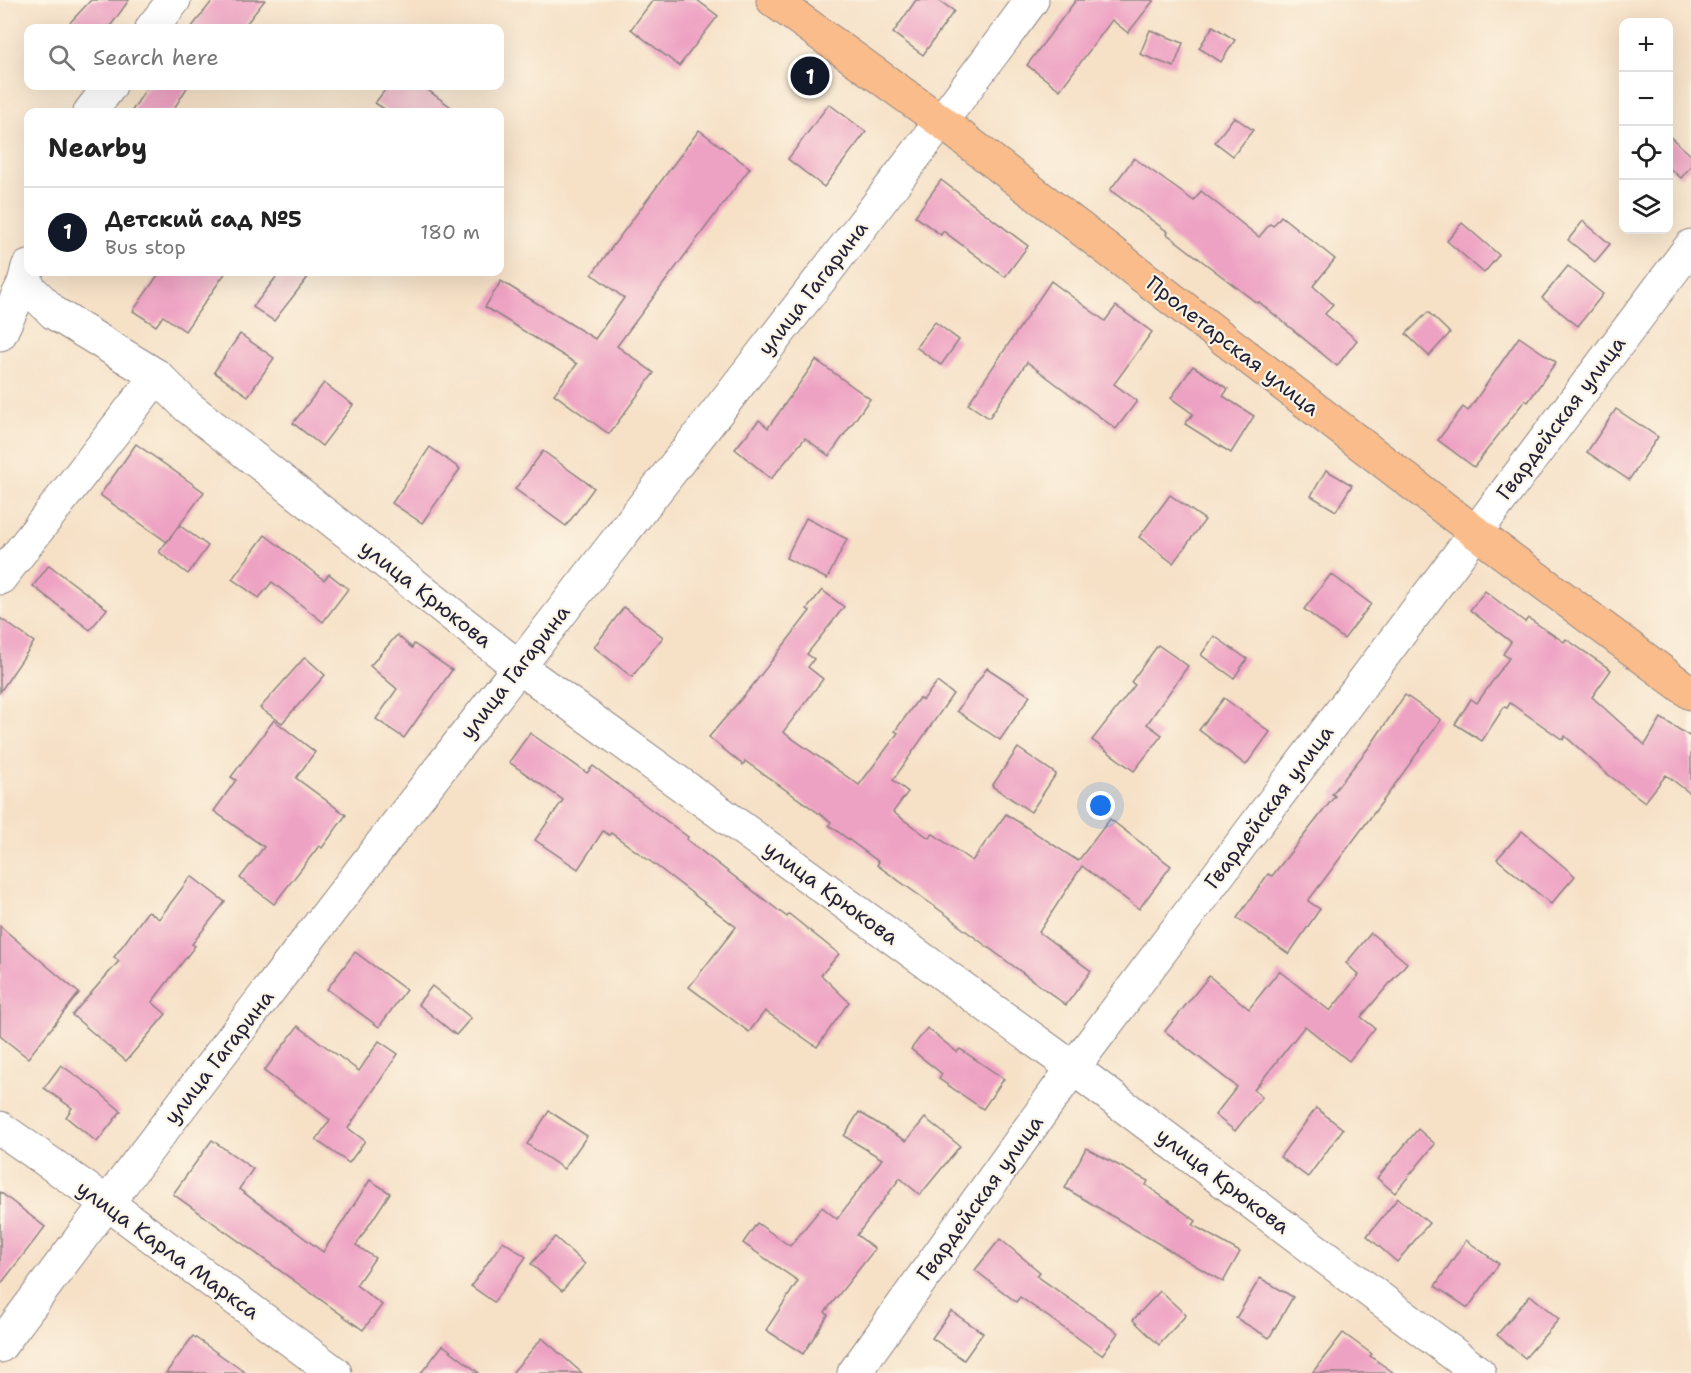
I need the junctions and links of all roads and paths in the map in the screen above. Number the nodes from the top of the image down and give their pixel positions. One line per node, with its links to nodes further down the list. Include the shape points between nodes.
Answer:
1 (174, 0): 4 (street)
2 (773, 0): 7 (main road, Пролетарская улица)
3 (1032, 0): 7 (street, улица Гагарина)
4 (155, 24)
5 (107, 90): 6 (street)
6 (93, 108)
7 (942, 122): 13 (main road, Пролетарская улица); 15 (street, улица Гагарина)
8 (1691, 246): 13 (street, Гвардейская улица)
9 (26, 276): 11 (street)
10 (27, 276): 12 (street, улица Крюкова, via 54,313)
11 (0, 334)
12 (157, 376): 14 (street); 15 (street, улица Крюкова, via 188,407)
13 (1475, 532): 16 (main road, Пролетарская улица); 17 (street, Гвардейская улица)
14 (0, 578)
15 (519, 667): 17 (street, улица Крюкова); 19 (street, улица Гагарина)
16 (1691, 693)
17 (1073, 1068): 22 (street, Гвардейская улица); 23 (street, улица Крюкова)
18 (0, 1128): 19 (street, улица Карла Маркса)
19 (107, 1203): 20 (street, улица Гагарина); 21 (street, улица Карла Маркса)
20 (0, 1346)
21 (335, 1373)
22 (854, 1373)
23 (1479, 1373)

